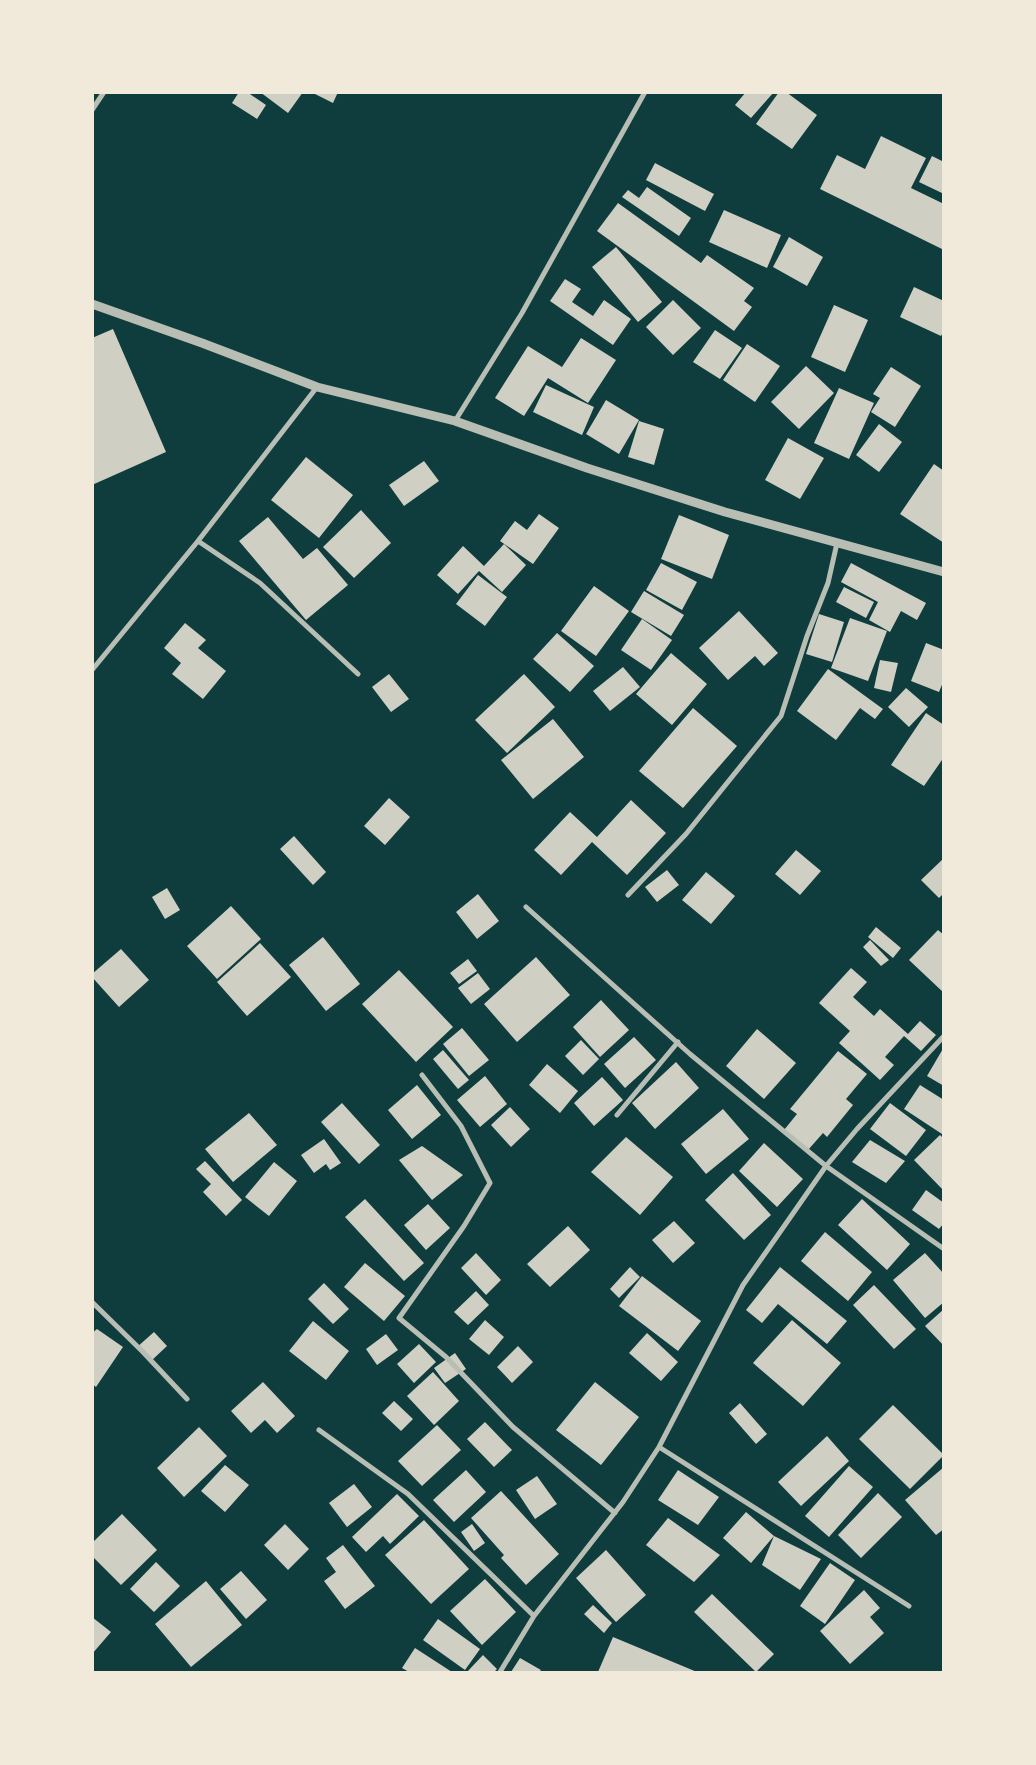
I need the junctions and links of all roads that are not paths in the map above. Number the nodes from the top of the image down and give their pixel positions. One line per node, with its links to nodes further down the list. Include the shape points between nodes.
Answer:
1 (644, 92): 6 (street, via 522,313)
2 (102, 93): 3 (street)
3 (92, 110)
4 (92, 304): 5 (street)
5 (317, 387): 6 (street); 7 (street)
6 (455, 421): 8 (street, via 605,474)
7 (198, 542): 10 (street); 11 (street, via 260,583)
8 (837, 543): 9 (street); 12 (street, via 828,583 807,636 782,716 686,834)
9 (944, 572)
10 (92, 670)
11 (358, 674)
12 (628, 895)
13 (526, 907): 15 (street)
14 (944, 1036): 18 (street)
15 (678, 1042): 17 (street); 18 (street)
16 (422, 1075): 24 (street, via 461,1126 490,1182 464,1226 399,1318 446,1358 513,1426)
17 (617, 1115)
18 (826, 1166): 19 (street); 23 (street, via 743,1285)
19 (944, 1249)
20 (92, 1302): 21 (street)
21 (188, 1399)
22 (319, 1430): 26 (street, via 408,1494)
23 (659, 1447): 24 (street); 25 (street)
24 (615, 1513): 26 (street)
25 (908, 1606)
26 (534, 1616): 27 (street)
27 (500, 1672)

